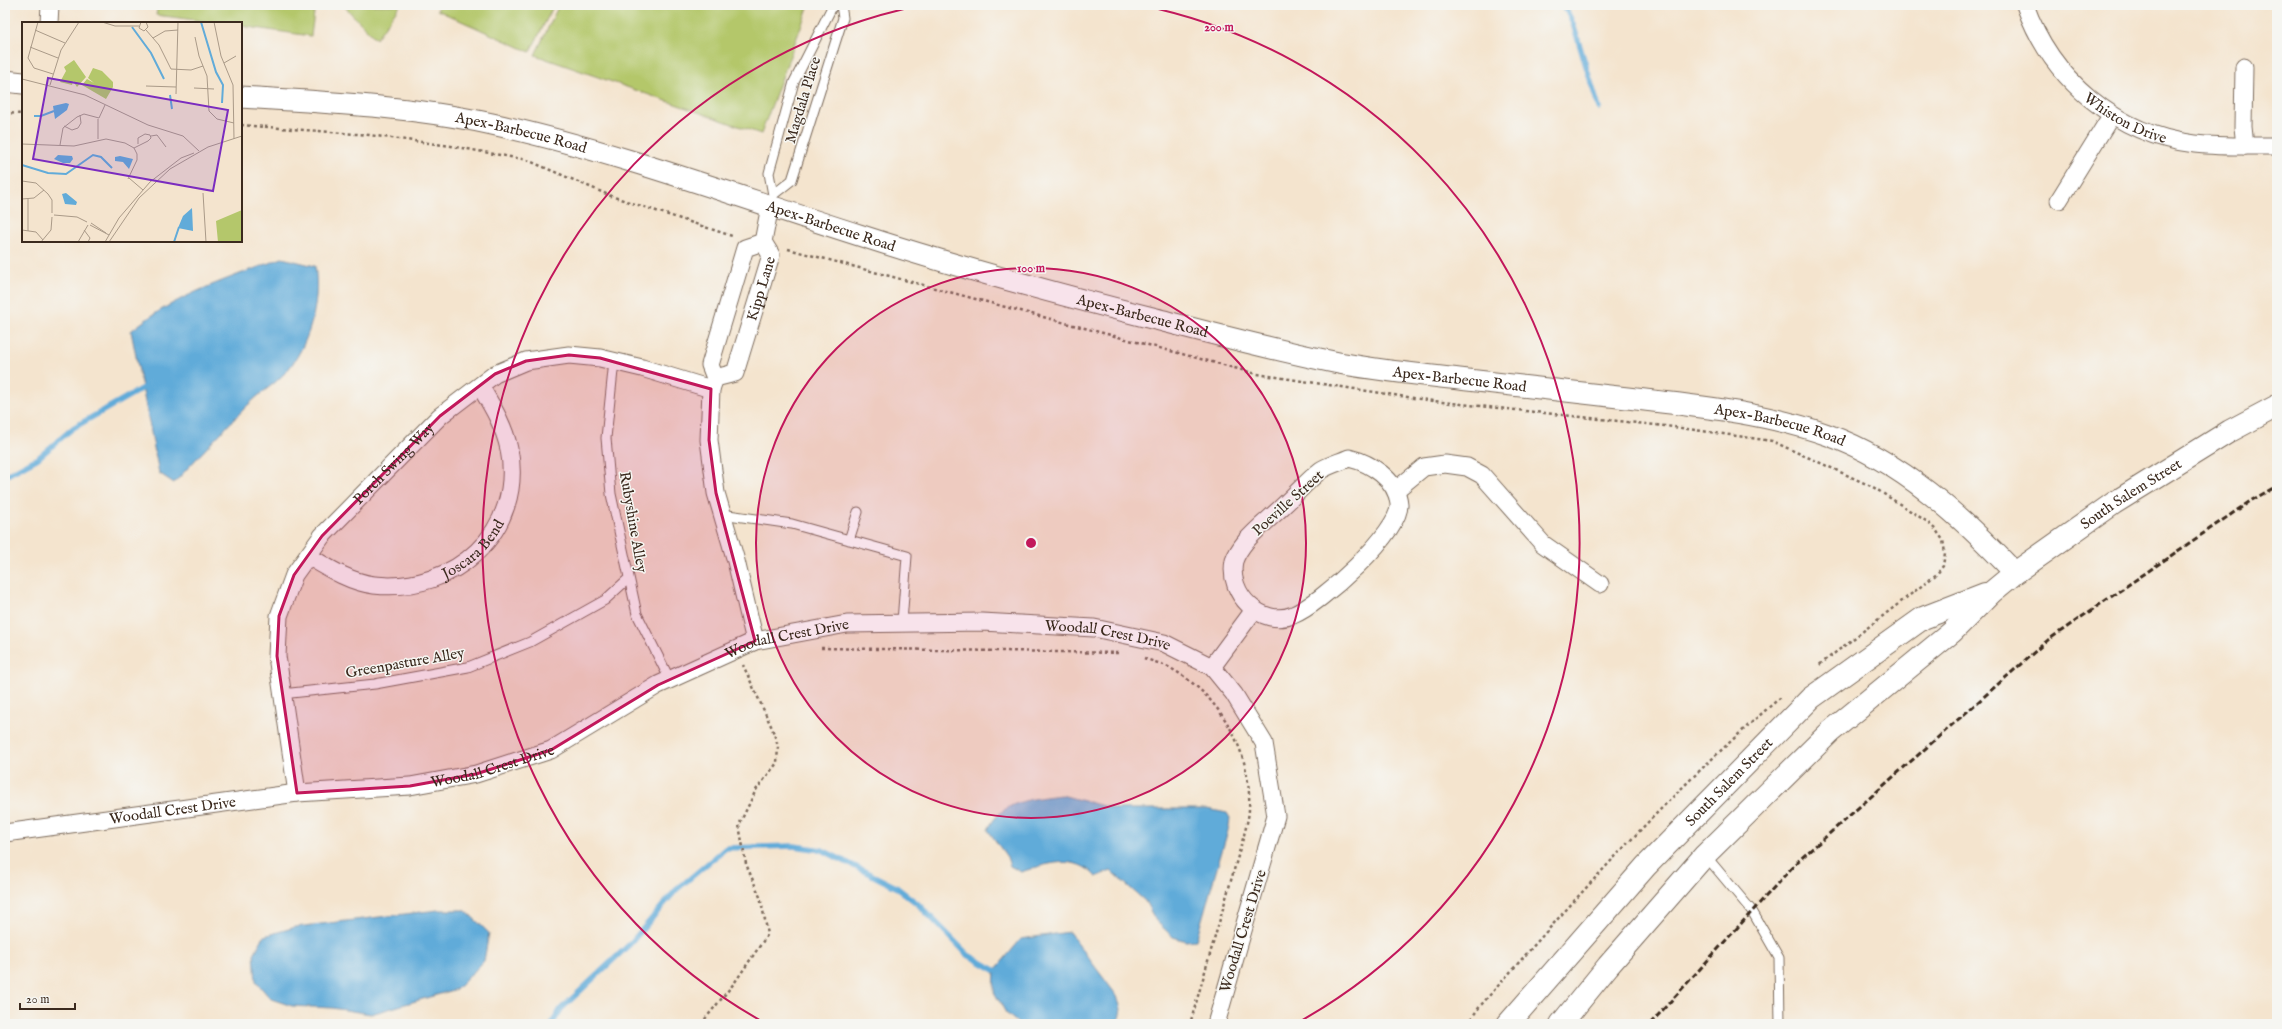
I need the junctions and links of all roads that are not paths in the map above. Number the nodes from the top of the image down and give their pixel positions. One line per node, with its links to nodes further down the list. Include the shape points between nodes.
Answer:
1 (50, 5): 5 (street)
2 (833, 5): 13 (lane, Magdala Place, via 794,82 770,173)
3 (842, 5): 13 (lane, Magdala Place, via 843,18 792,180)
4 (2025, 5): 10 (street, Whiston Drive, via 2039,37 2066,76)
5 (49, 22)
6 (2244, 67): 11 (street, via 2242,127)
7 (5, 81): 8 (street)
8 (22, 83)
9 (242, 97): 13 (street, Apex-Barbecue Road, via 365,105 492,124)
10 (2111, 116): 11 (street, Whiston Drive, via 2128,125 2169,139 2194,144); 14 (street)
11 (2245, 146): 12 (street, Whiston Drive)
12 (2277, 146)
13 (772, 200): 15 (street); 26 (street, Apex-Barbecue Road, via 911,251 1037,288 1330,361 1388,371 1697,406 1788,422 1831,436 1869,453 1910,480 1950,510)
14 (2059, 200)
15 (762, 242): 17 (street, Kipp Lane, via 745,248 710,365); 17 (street, Kipp Lane, via 771,255 735,373)
16 (614, 361): 17 (street, Porch Swing Way); 18 (street, Porch Swing Way, via 569,355 526,361 495,374); 25 (lane, Rubyshine Alley, via 606,438 611,494)
17 (713, 384): 22 (street, Kipp Lane, via 709,440 716,493)
18 (480, 386): 24 (street, Porch Swing Way, via 440,416 322,536); 24 (street, Joscara Bend, via 499,417 509,449 511,476 504,516 484,546 449,573 415,584 374,585 342,575)
19 (2277, 406): 26 (main road, South Salem Street, via 2230,431 2114,502)
20 (1396, 490): 27 (street, via 1424,467 1445,464 1466,467 1482,475 1543,544); 28 (street, Poeville Street, via 1400,505 1394,524 1338,584 1293,615 1272,618); 28 (street, Poeville Street, via 1379,471 1362,461 1349,458 1322,470 1246,540 1234,561 1234,580 1243,599)
21 (858, 512): 23 (lane)
22 (722, 514): 23 (lane, via 792,524); 30 (street, Kipp Lane)
23 (849, 540): 29 (lane, via 907,556)
24 (308, 556): 33 (street, Porch Swing Way, via 294,576 279,616 276,656)
25 (628, 578): 32 (lane, Rubyshine Alley, via 637,614); 33 (lane, Greenpasture Alley, via 605,600 530,642 468,667 375,684)
26 (2003, 582): 36 (main road, South Salem Street, via 1952,632 1830,732); 38 (main road, South Salem Street, via 1923,618 1811,698 1646,866)
27 (1600, 584)
28 (1254, 610): 31 (street)
29 (902, 622): 30 (street, Woodall Crest Drive, via 847,624); 31 (street, Woodall Crest Drive, via 982,622 1094,628 1164,643)
30 (755, 641): 32 (street, Woodall Crest Drive)
31 (1212, 667): 37 (street, Woodall Crest Drive, via 1234,694 1264,743 1276,816)
32 (670, 680): 34 (street, Woodall Crest Drive, via 551,750 476,774 410,786)
33 (282, 694): 34 (street, Porch Swing Way)
34 (297, 793): 35 (street, Woodall Crest Drive)
35 (5, 832)
36 (1704, 855): 39 (main road, South Salem Street); 40 (lane, via 1752,911 1779,958)
37 (1216, 1024)
38 (1508, 1024)
39 (1561, 1024)
40 (1780, 1024)

